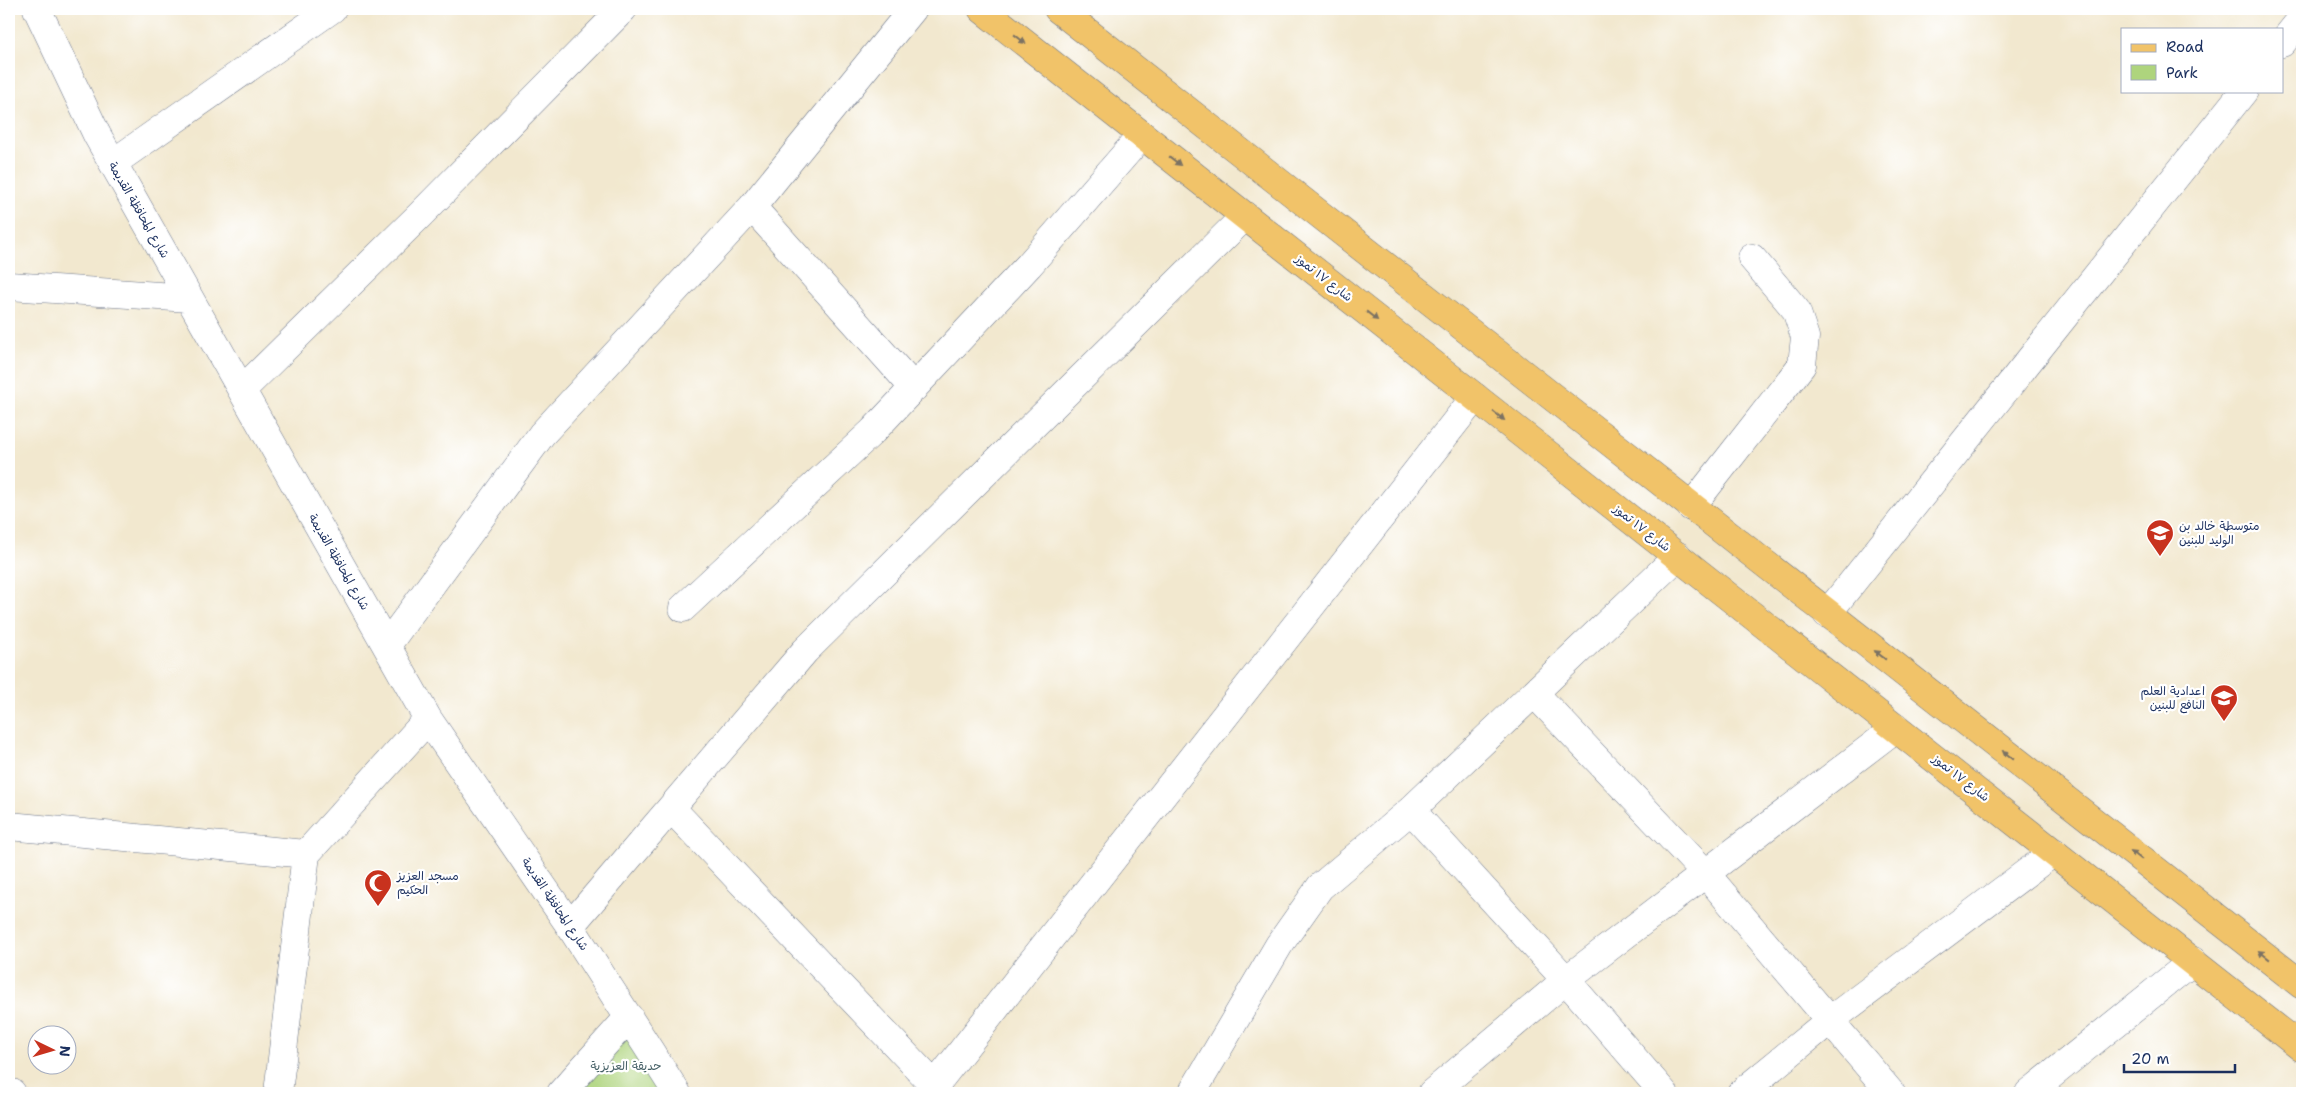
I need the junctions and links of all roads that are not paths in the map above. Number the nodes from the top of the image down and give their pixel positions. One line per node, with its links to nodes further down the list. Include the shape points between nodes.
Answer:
1 (37, 9): 11 (street, شارع المحافظة القديمة)
2 (332, 9): 11 (street)
3 (623, 9): 18 (street)
4 (913, 9): 12 (street)
5 (982, 9): 10 (main road, شارع ١٧ تموز, one-way to 10)
6 (1074, 13): 20 (main road)
7 (2302, 18): 8 (street)
8 (2284, 40)
9 (2243, 92): 23 (street)
10 (1142, 135): 13 (main road, شارع ١٧ تموز, one-way to 13); 17 (street, via 1029,265)
11 (113, 163): 16 (street, شارع المحافظة القديمة)
12 (752, 207): 17 (street); 24 (street, via 542,434)
13 (1245, 216): 19 (main road, شارع ١٧ تموز, one-way to 19); 28 (street, via 805,650)
14 (1752, 258): 20 (street, via 1796,310 1805,337 1802,365)
15 (9, 286): 16 (street)
16 (189, 298): 18 (street, شارع المحافظة القديمة)
17 (914, 388): 22 (street, via 873,431)
18 (242, 390): 24 (street, شارع المحافظة القديمة)
19 (1475, 397): 21 (main road, شارع ١٧ تموز, one-way to 21); 41 (street)
20 (1691, 507): 23 (main road)
21 (1678, 556): 25 (street); 27 (main road, شارع ١٧ تموز)
22 (683, 608)
23 (1827, 614): 37 (main road, one-way to 23)
24 (386, 646): 26 (street, شارع المحافظة القديمة)
25 (1534, 692): 29 (street); 33 (street)
26 (428, 719): 32 (street); 34 (street, شارع المحافظة القديمة)
27 (1896, 728): 31 (main road, شارع ١٧ تموز); 33 (street)
28 (671, 808): 34 (street); 41 (street)
29 (1411, 810): 36 (street); 45 (street, via 1320,887 1279,945)
30 (9, 826): 32 (street)
31 (2054, 852): 35 (main road, شارع ١٧ تموز); 39 (street)
32 (306, 854): 42 (street)
33 (1706, 874): 36 (street); 39 (street)
34 (570, 926): 38 (street, شارع المحافظة القديمة)
35 (2193, 961): 40 (main road, شارع ١٧ تموز); 50 (street)
36 (1566, 980): 46 (street); 47 (street)
37 (2302, 986)
38 (629, 1017): 43 (street); 44 (street, شارع المحافظة القديمة)
39 (1829, 1021): 48 (street); 49 (street)
40 (2302, 1048)
41 (932, 1090)
42 (278, 1093)
43 (561, 1093)
44 (677, 1093)
45 (1192, 1093)
46 (1432, 1093)
47 (1664, 1093)
48 (1741, 1093)
49 (1891, 1093)
50 (2030, 1093)

